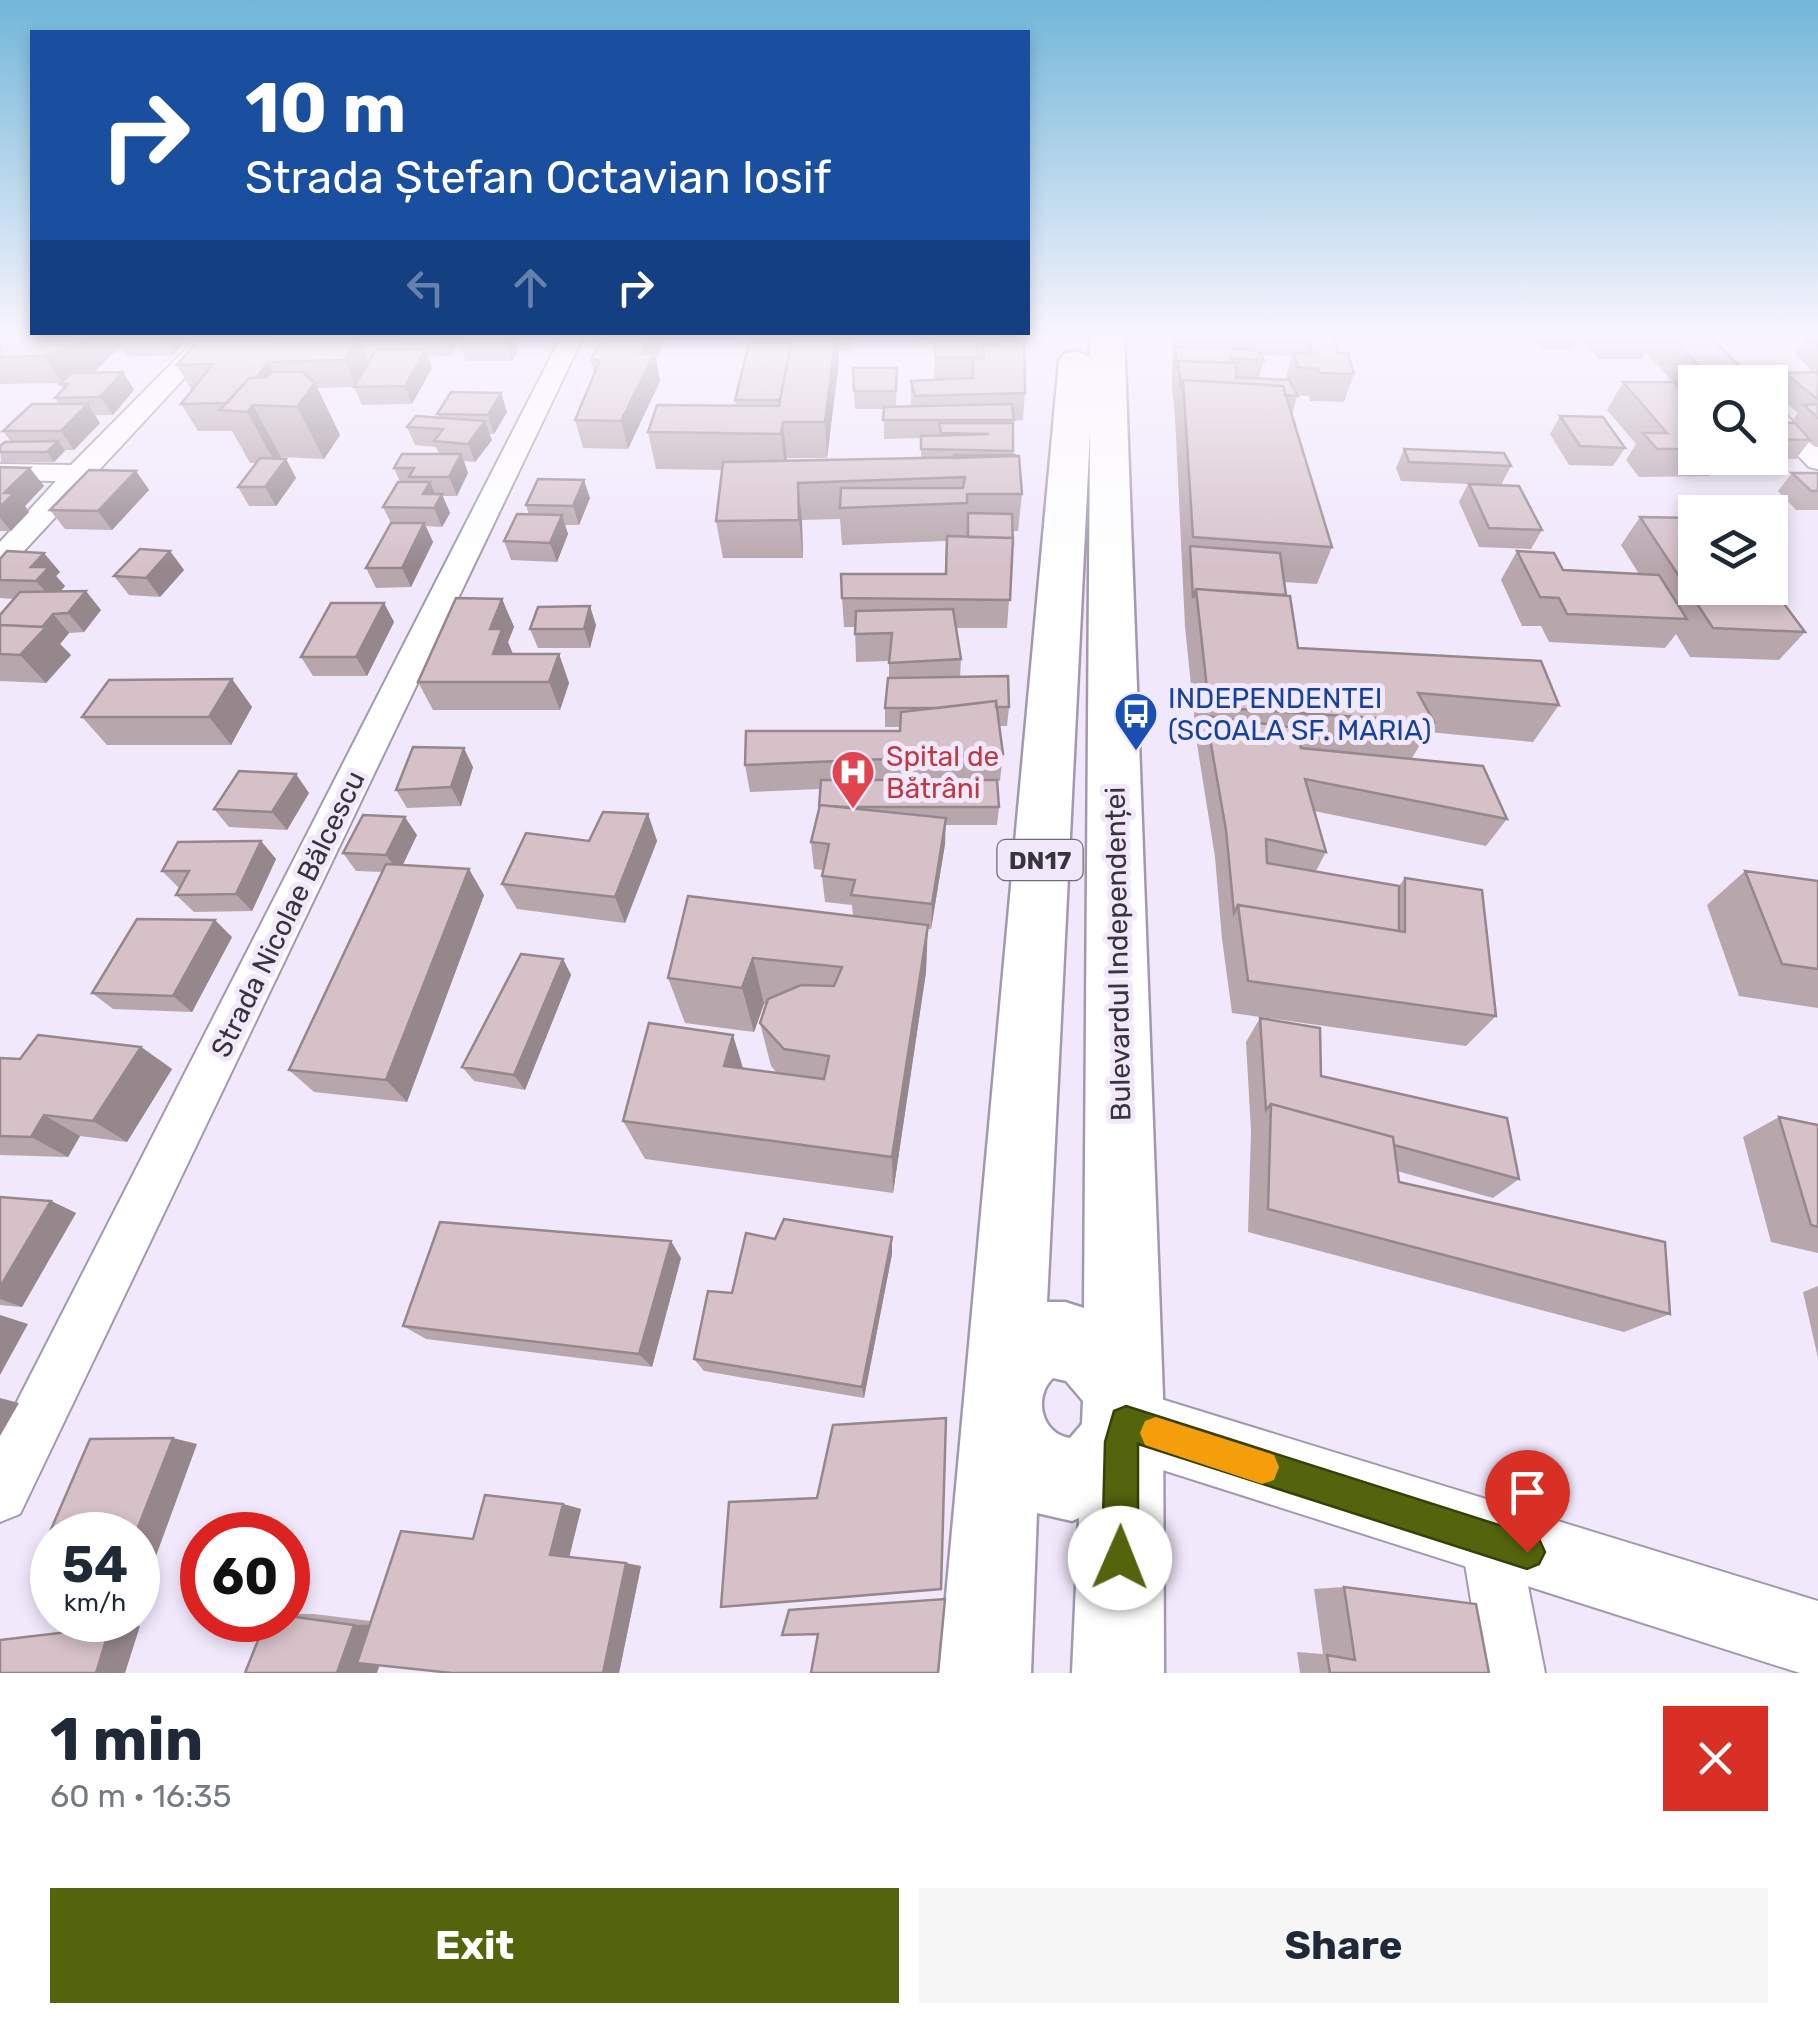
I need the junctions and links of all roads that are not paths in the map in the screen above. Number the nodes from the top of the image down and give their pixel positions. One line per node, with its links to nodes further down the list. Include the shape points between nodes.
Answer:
1 (140, 411): 9 (street)
2 (535, 411): 14 (street, Strada Nicolae Bălcescu)
3 (1072, 411): 12 (main road, DN17)
4 (1114, 411): 11 (main road, Bulevardul Independenței / DN17)
5 (1135, 411): 11 (main road)
6 (1788, 431): 7 (street)
7 (1818, 461)
8 (0, 472): 9 (street)
9 (78, 473): 10 (street)
10 (0, 560)
11 (1140, 689): 13 (main road, Bulevardul Independenței / DN17)
12 (1002, 1398): 13 (main road, via 1011,1366 1024,1351 1062,1340 1099,1356 1114,1374); 13 (main road, DN17, via 1007,1436 1022,1459 1066,1481 1089,1477 1108,1463); 17 (main road, DN17)
13 (1123, 1420): 15 (street); 18 (main road, Bulevardul Independenței / DN17)
14 (0, 1494)
15 (1490, 1540): 16 (street); 19 (street)
16 (1818, 1640)
17 (986, 1673)
18 (1118, 1673)
19 (1514, 1673)

